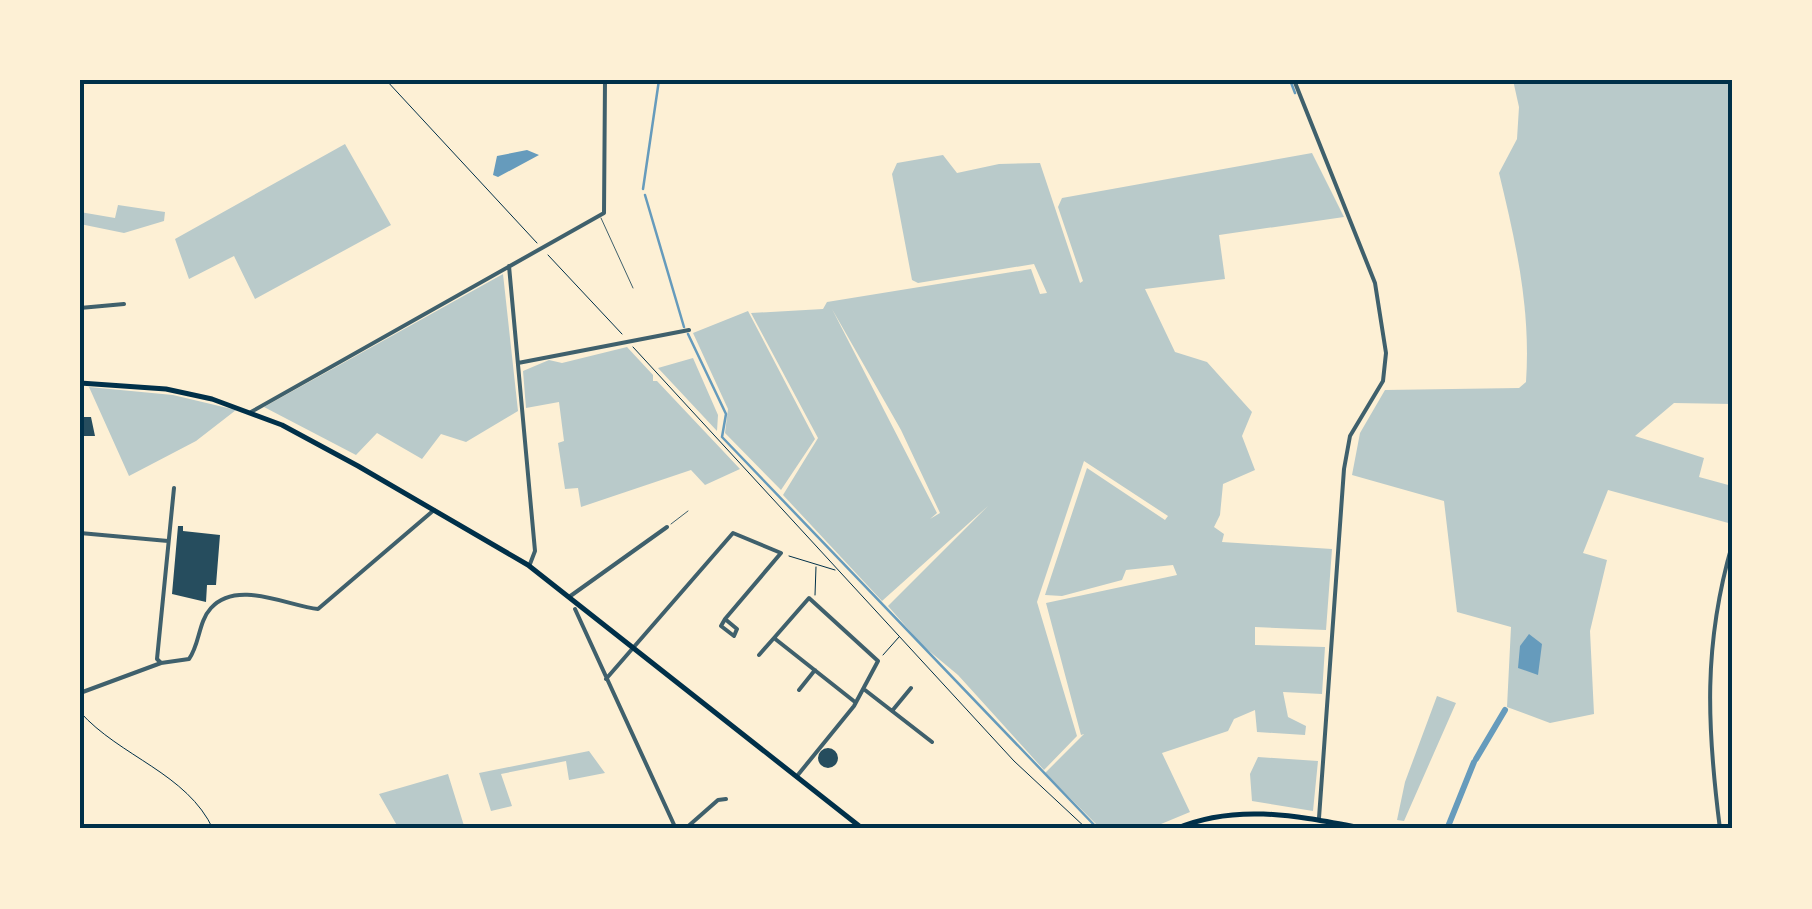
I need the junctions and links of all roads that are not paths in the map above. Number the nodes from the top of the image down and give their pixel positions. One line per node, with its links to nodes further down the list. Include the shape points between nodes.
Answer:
1 (605, 80): 3 (street)
2 (1294, 80): 38 (street, via 1375,283 1386,352 1383,381 1350,436 1344,469)
3 (600, 216): 4 (street); 5 (lane)
4 (508, 266): 9 (street); 11 (street)
5 (633, 288)
6 (124, 304): 7 (street)
7 (80, 308)
8 (689, 330): 9 (street)
9 (518, 362): 19 (street, via 535,552)
10 (80, 383): 11 (main road, via 166,389)
11 (252, 412): 13 (main road)
12 (174, 488): 17 (street)
13 (434, 510): 19 (main road); 26 (street, via 318,608 260,596 220,602 208,613 189,659)
14 (688, 511): 15 (lane)
15 (667, 527): 20 (street)
16 (80, 532): 17 (street)
17 (168, 541): 26 (street)
18 (1732, 545): 44 (street, via 1719,590 1707,690)
19 (528, 565): 20 (main road)
20 (570, 597): 24 (main road)
21 (576, 609): 28 (street)
22 (725, 619): 24 (street, via 781,553 733,533)
23 (774, 638): 25 (street); 27 (street); 31 (street, via 814,598 878,661)
24 (635, 649): 28 (street); 36 (main road)
25 (759, 655)
26 (161, 664): 32 (street)
27 (816, 670): 30 (street); 33 (street)
28 (606, 679): 39 (street)
29 (911, 688): 34 (street)
30 (799, 690)
31 (864, 690): 33 (street); 34 (street)
32 (80, 693)
33 (855, 702): 36 (street)
34 (892, 711): 35 (street)
35 (932, 742)
36 (797, 776): 41 (main road)
37 (726, 800): 40 (street)
38 (1318, 820): 42 (main road, via 1248,813); 43 (main road)
39 (676, 829)
40 (685, 829)
41 (863, 829)
42 (1175, 829)
43 (1368, 829)
44 (1720, 829)

